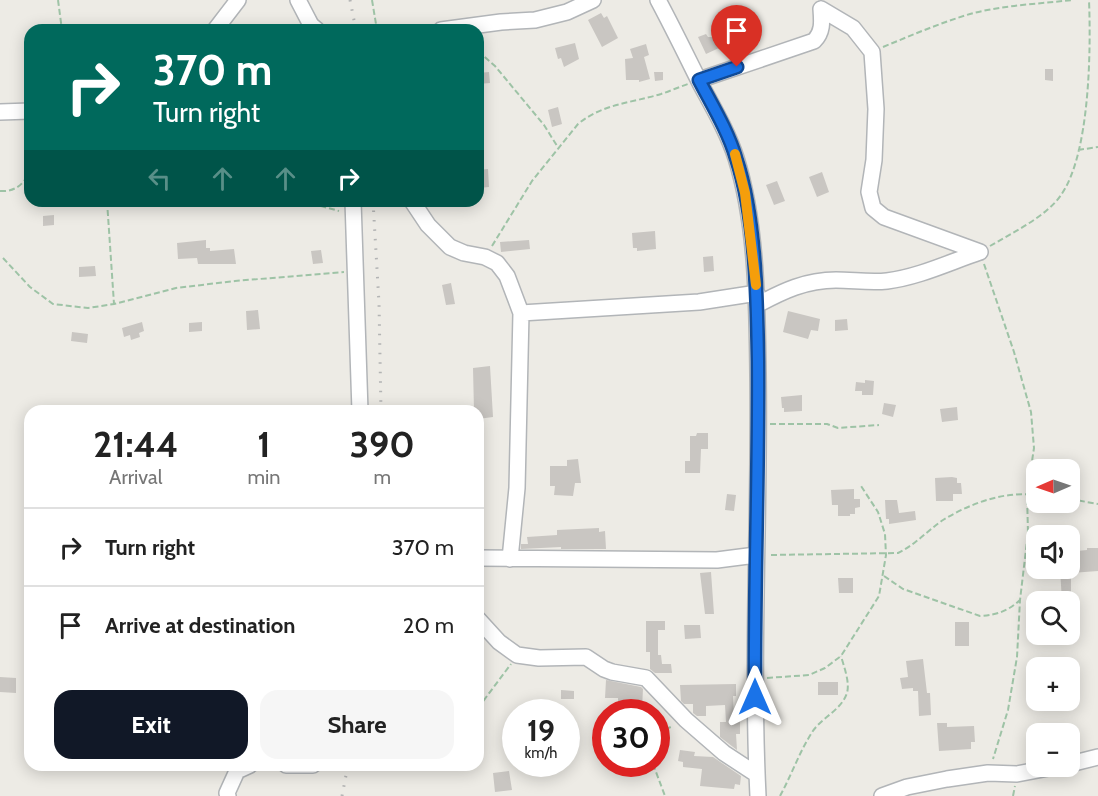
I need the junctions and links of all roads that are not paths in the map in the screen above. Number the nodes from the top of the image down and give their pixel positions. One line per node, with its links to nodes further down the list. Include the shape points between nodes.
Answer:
1 (238, 0): 5 (street)
2 (298, 0): 6 (street)
3 (593, 0): 7 (street, via 535,20)
4 (658, 0): 8 (street)
5 (220, 24)
6 (310, 24)
7 (484, 24)
8 (699, 80): 13 (street, via 736,158 749,219); 13 (street, via 814,41 822,26 821,9 854,28 872,52 876,109 869,192 873,208 884,217 980,252 887,281 807,283)
9 (24, 111): 10 (street)
10 (0, 112)
11 (416, 207): 14 (street, via 450,247 497,263 507,276)
12 (353, 208): 15 (street)
13 (757, 299): 14 (street); 16 (street)
14 (522, 313): 18 (street, via 517,488)
15 (360, 405)
16 (756, 555): 18 (street, via 717,560); 24 (street)
17 (484, 558): 18 (street)
18 (510, 559)
19 (484, 626): 24 (street, via 517,655 586,657 612,672 646,678 686,720)
20 (1098, 757): 21 (street)
21 (1080, 762)
22 (237, 771): 25 (street)
23 (1026, 772): 27 (street, via 988,773 907,787)
24 (756, 774): 26 (street)
25 (228, 796)
26 (756, 796)
27 (882, 796)

